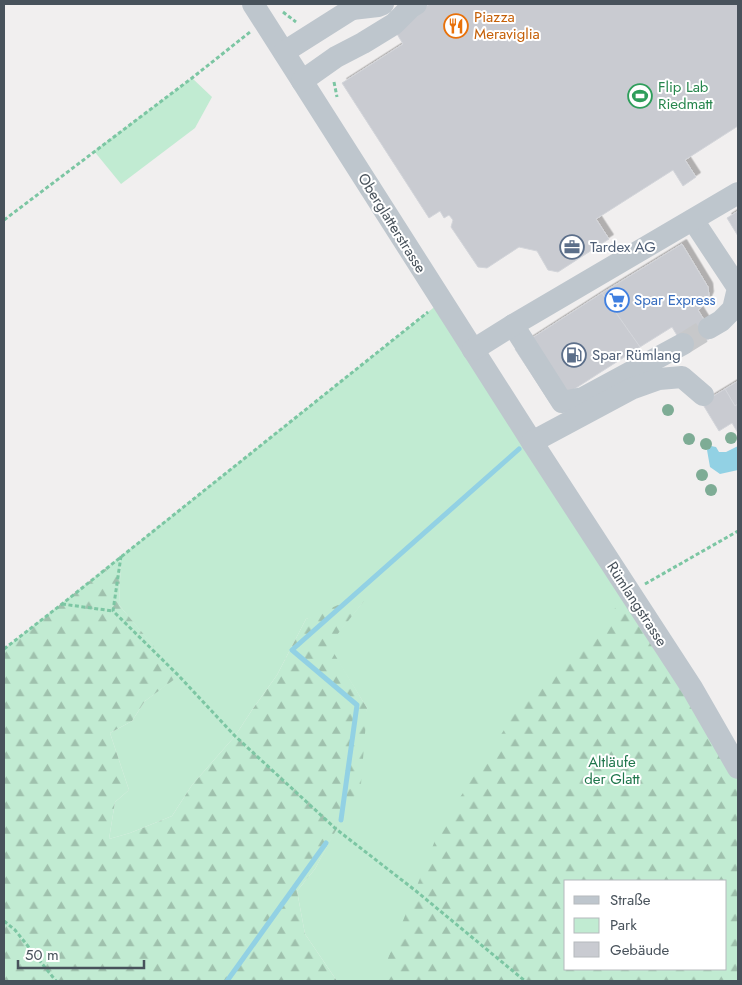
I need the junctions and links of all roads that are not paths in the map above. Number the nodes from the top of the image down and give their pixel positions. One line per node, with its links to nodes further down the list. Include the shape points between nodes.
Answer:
1 (253, 4): 7 (street, Oberglatterstrasse)
2 (383, 4): 5 (street)
3 (394, 4): 6 (street, via 372,21)
4 (416, 4): 6 (street, via 394,24)
5 (355, 6): 7 (street)
6 (363, 43): 8 (street)
7 (284, 52): 8 (street, Oberglatterstrasse)
8 (302, 80): 15 (street, Oberglatterstrasse)
9 (738, 193): 10 (street)
10 (693, 220): 11 (street); 12 (street)
11 (738, 288): 13 (street, via 733,309 721,322)
12 (513, 325): 14 (street, via 562,402 584,398); 15 (street)
13 (709, 328)
14 (682, 344)
15 (473, 350): 17 (street, Oberglatterstrasse)
16 (703, 395): 17 (street, via 682,377 659,379 630,389)
17 (532, 442): 18 (street, Rümlangstrasse, via 692,688)
18 (738, 768)

